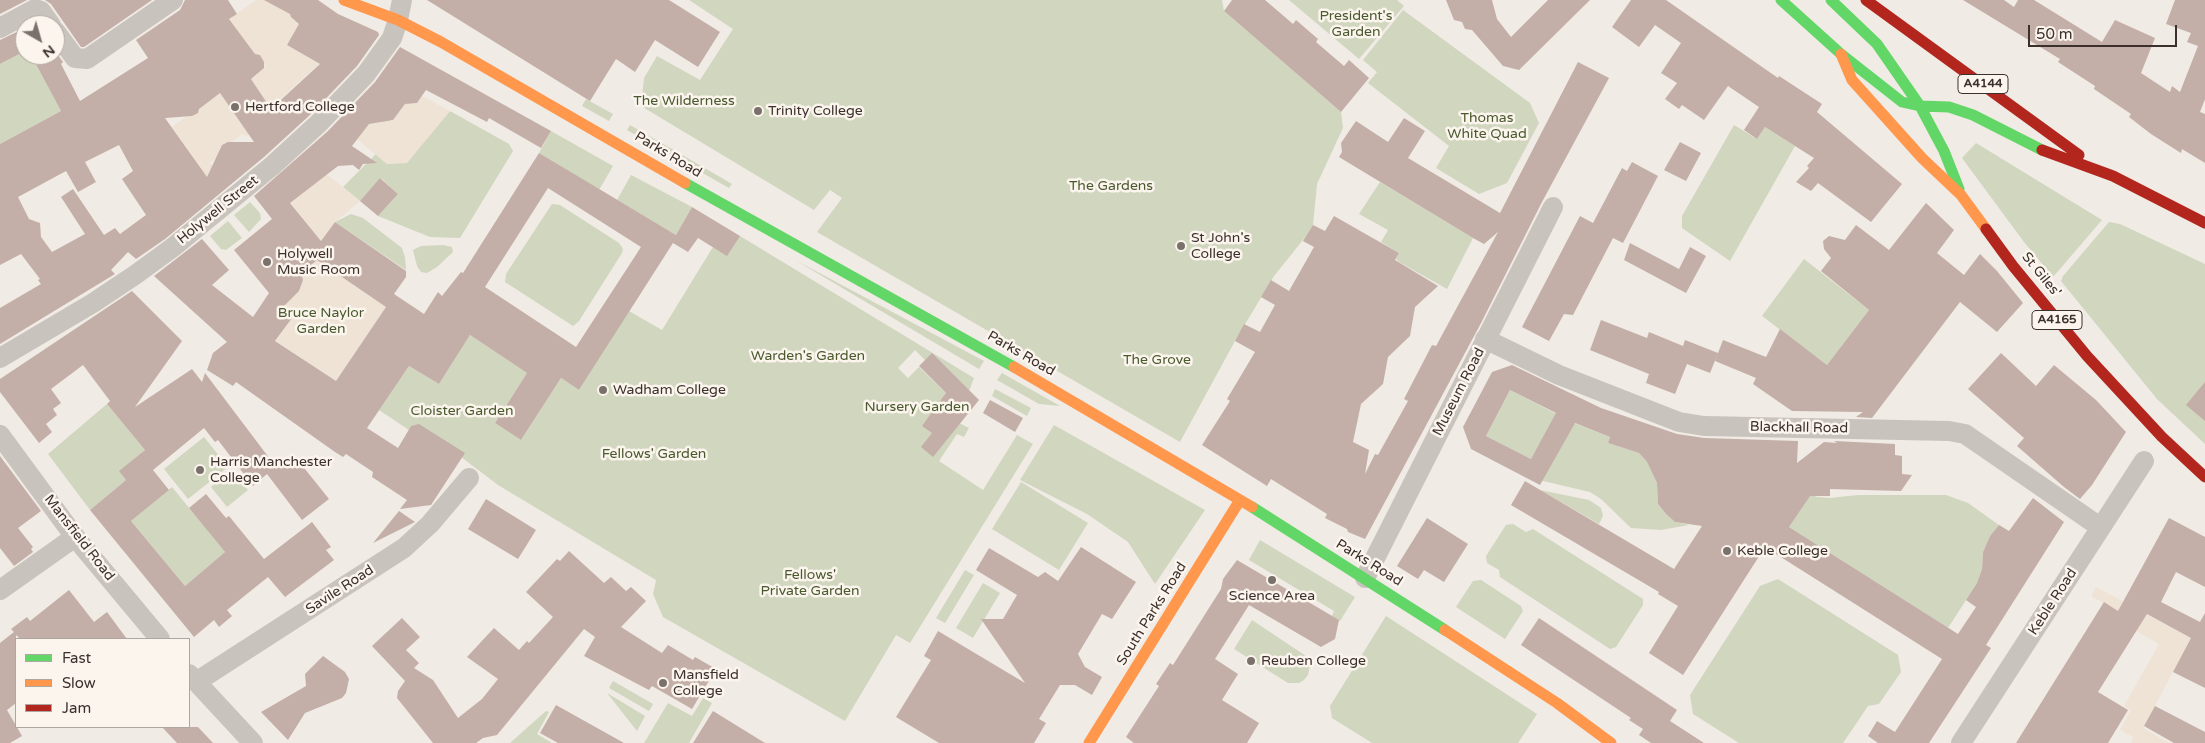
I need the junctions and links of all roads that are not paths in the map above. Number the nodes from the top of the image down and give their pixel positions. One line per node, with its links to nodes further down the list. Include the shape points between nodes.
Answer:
1 (173, 0): 12 (street, via 87,59 75,58)
2 (344, 0): 10 (street, Parks Road)
3 (402, 0): 10 (street, Holywell Street)
4 (1781, 0): 13 (street, St Giles' / A4144)
5 (1831, 0): 14 (street, St Giles', via 1877,44)
6 (1866, 0): 19 (street, St Giles' / A4144)
7 (24, 15): 8 (street, via 35,9)
8 (44, 15)
9 (15, 20): 11 (street)
10 (398, 20): 24 (street, Holywell Street, via 392,38 366,74 272,166 135,275); 29 (street, Parks Road, via 998,358)
11 (0, 28)
12 (65, 44)
13 (1840, 54): 14 (street, St Giles' / A4144, via 1902,102); 20 (street, St Giles' / A4165, via 1852,80 1922,158)
14 (1920, 106): 16 (street, St Giles' / A4144, via 1949,108); 18 (street, St Giles')
15 (1963, 123): 16 (street, A4144, via 1974,121)
16 (1993, 125): 19 (street, St Giles' / A4144, via 2053,156)
17 (1951, 137): 18 (street)
18 (1944, 151): 20 (street, St Giles' / A4165)
19 (2098, 170): 22 (street, St Giles' / A4144)
20 (1961, 195): 27 (street, St Giles' / A4165, via 2013,266 2087,356 2162,437)
21 (1554, 207): 23 (street, Museum Road)
22 (2205, 223)
23 (1485, 340): 30 (street, Blackhall Road, via 1559,375 1678,422 1704,426 1949,431 1965,434); 32 (street, Museum Road)
24 (0, 358)
25 (0, 434): 31 (street, Mansfield Road)
26 (2144, 461): 30 (street, Keble Road)
27 (2205, 477)
28 (469, 478): 35 (street, Savile Road, via 430,524 404,548)
29 (1240, 500): 32 (street, Parks Road); 37 (street, South Parks Road)
30 (2100, 526): 39 (street, Keble Road)
31 (75, 537): 33 (street); 34 (street, Mansfield Road)
32 (1365, 578): 38 (street, Parks Road, via 1557,703)
33 (0, 590)
34 (159, 638)
35 (192, 678): 36 (street)
36 (253, 743)
37 (1089, 743)
38 (1611, 743)
39 (1961, 743)

